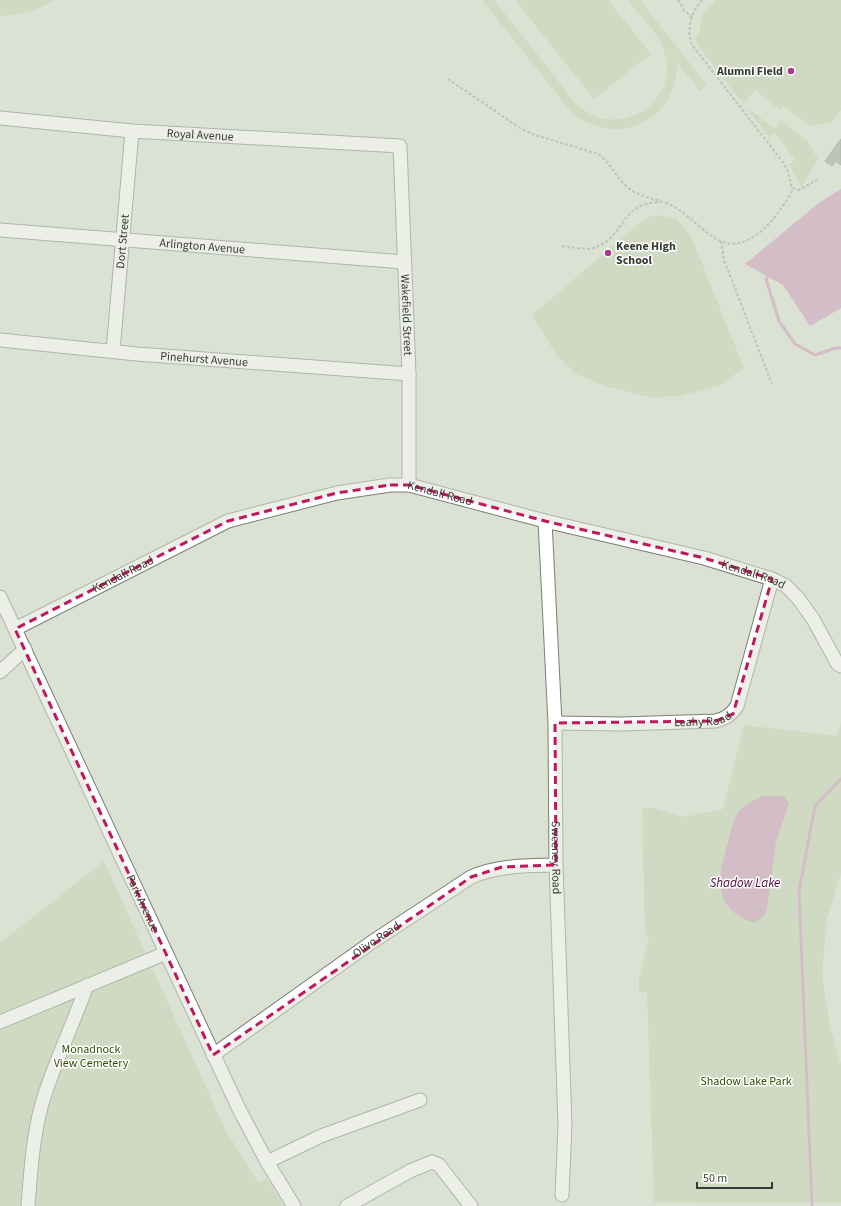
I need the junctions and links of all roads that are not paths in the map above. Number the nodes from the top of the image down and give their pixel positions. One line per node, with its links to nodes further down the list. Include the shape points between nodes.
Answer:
1 (0, 118): 2 (street, Royal Avenue)
2 (132, 131): 3 (street, Royal Avenue); 5 (street, Dort Street)
3 (400, 146): 6 (street, Wakefield Street)
4 (0, 230): 5 (street, Arlington Avenue)
5 (124, 240): 6 (street, Arlington Avenue); 8 (street, Dort Street)
6 (404, 262): 9 (street, Wakefield Street)
7 (0, 340): 8 (street, Pinehurst Avenue)
8 (113, 351): 9 (street, Pinehurst Avenue)
9 (409, 374): 10 (street, Wakefield Street)
10 (409, 485): 11 (street, Kendall Road); 14 (street, Kendall Road, via 390,485 337,494 228,521)
11 (545, 521): 12 (street, Kendall Road, via 704,558); 18 (street, Sweeney Road)
12 (772, 579): 16 (street, Kendall Road, via 786,586 798,598 814,619); 18 (street, Leahy Road, via 737,706 733,714 726,719 630,724)
13 (0, 597): 14 (street, Park Avenue)
14 (15, 628): 15 (street, Park Avenue)
15 (24, 649): 17 (street); 20 (street, Park Avenue)
16 (841, 666)
17 (0, 672)
18 (555, 723): 19 (street, Sweeney Road)
19 (556, 865): 23 (street, Olivo Road, via 502,867 470,877 372,942); 26 (street, Sweeney Road, via 565,1125)
20 (166, 953): 21 (street); 23 (street, Park Avenue)
21 (87, 986): 22 (street); 27 (street, via 44,1100 32,1155)
22 (0, 1022)
23 (213, 1055): 25 (street, Park Avenue)
24 (420, 1100): 25 (street, via 341,1128)
25 (267, 1162): 28 (street, Park Avenue)
26 (562, 1195)
27 (28, 1206)
28 (294, 1206)
29 (347, 1206): 30 (street, via 410,1171 432,1162 439,1165)
30 (471, 1206)

